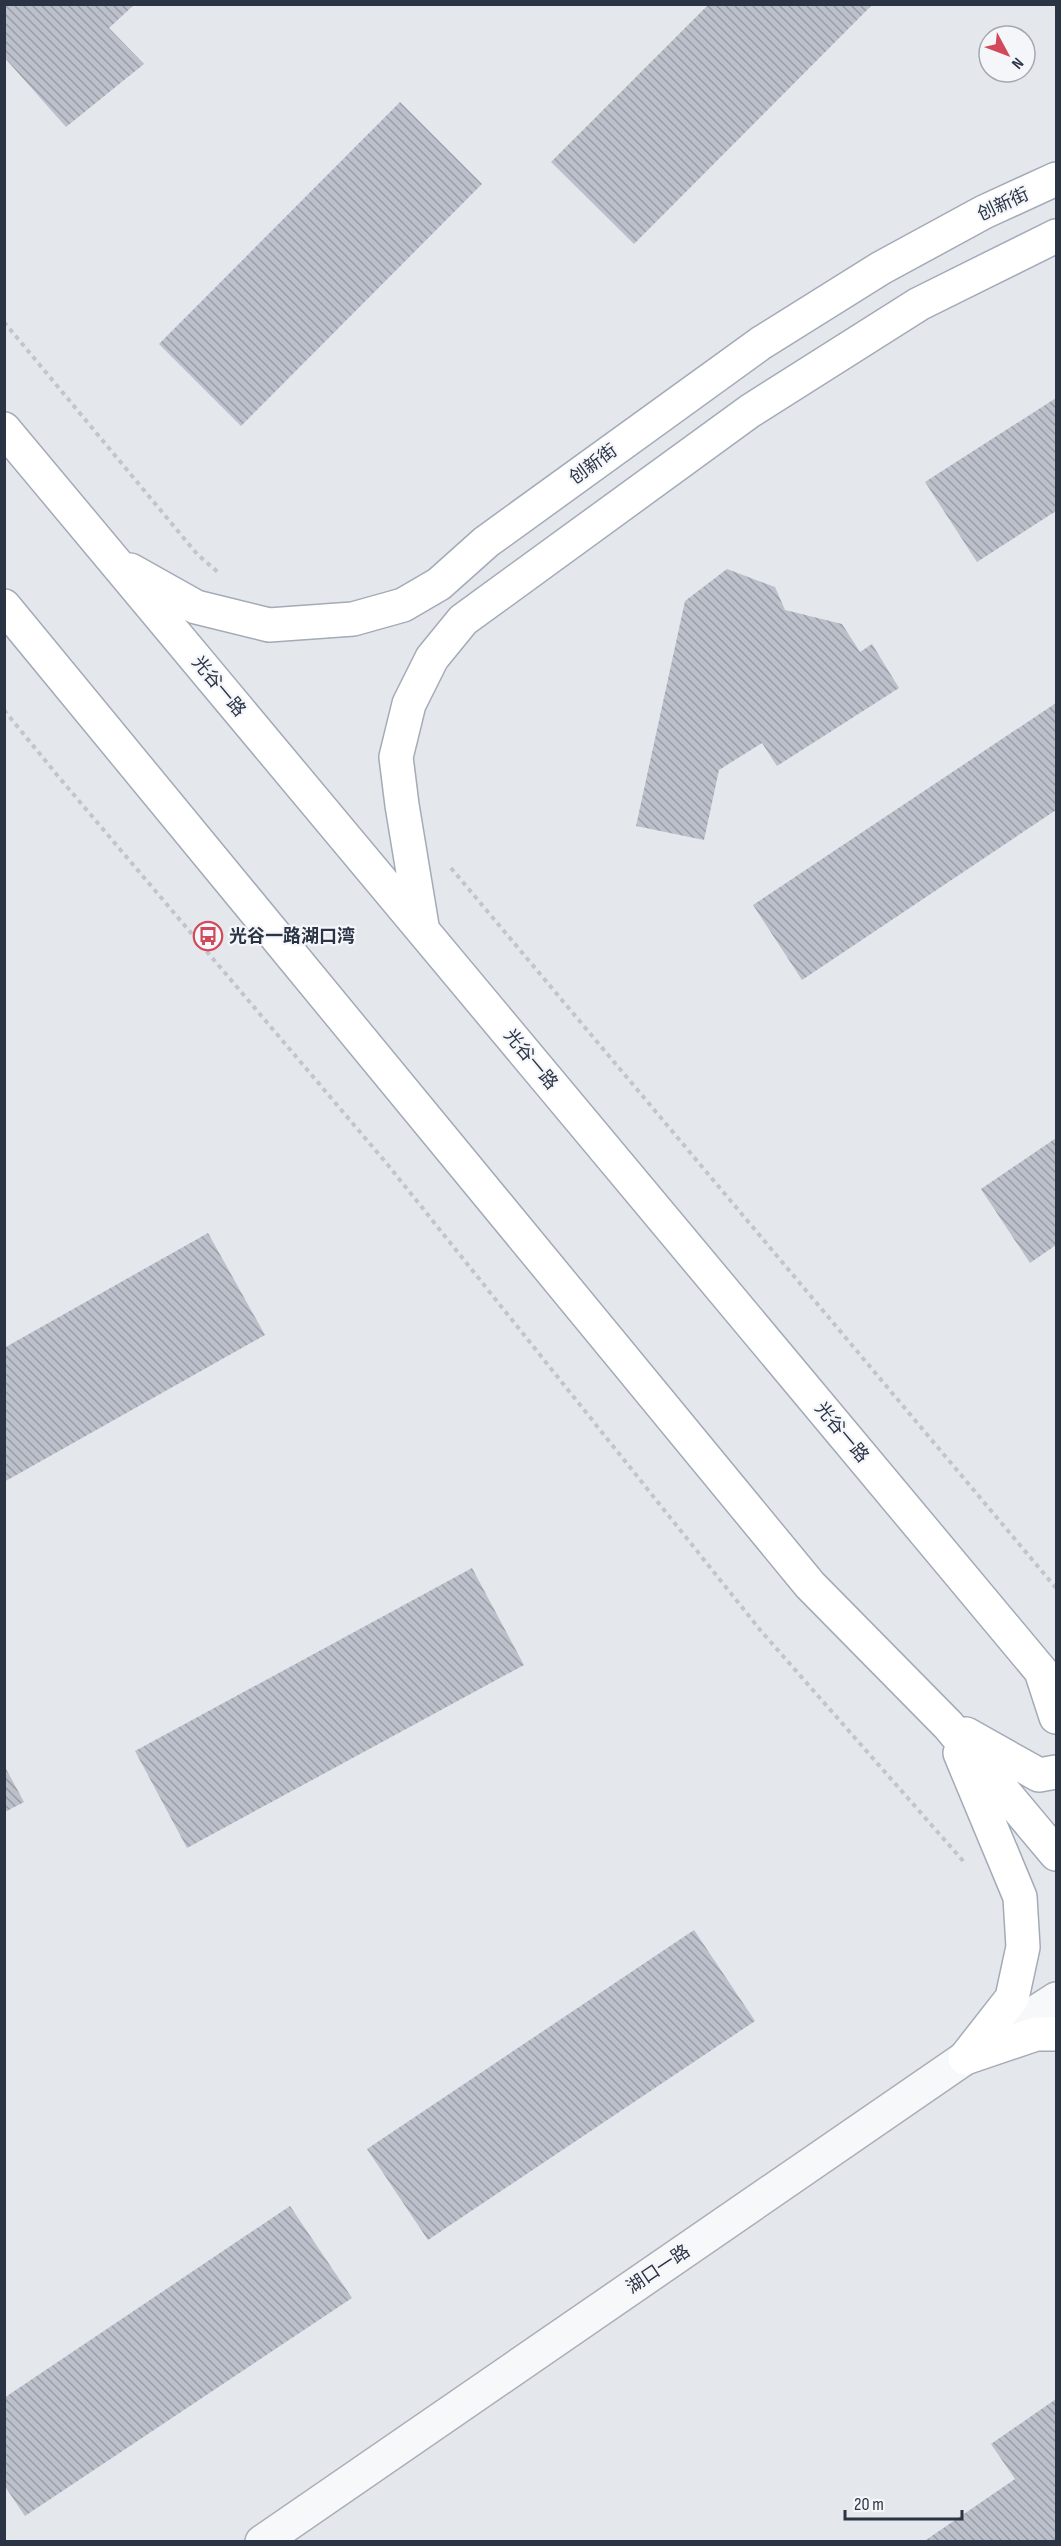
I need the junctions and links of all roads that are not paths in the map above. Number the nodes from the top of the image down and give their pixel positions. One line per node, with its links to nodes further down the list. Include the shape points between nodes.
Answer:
1 (1056, 179): 4 (main road, 创新街, via 984,212 881,268 760,343 486,542 439,584 403,604 353,619 269,625 196,607)
2 (1056, 236): 6 (main road, via 919,304 759,405 463,620 432,658 409,704 396,756)
3 (4, 429): 4 (main road, 光谷一路)
4 (112, 560): 6 (main road, 光谷一路)
5 (4, 606): 9 (main road, via 810,1586)
6 (422, 928): 7 (main road, 光谷一路)
7 (1051, 1679): 8 (main road)
8 (1056, 1717)
9 (948, 1725): 10 (main road, via 1039,1775); 11 (main road); 14 (main road, via 1020,1897 1023,1947 1012,1998)
10 (1056, 1772)
11 (1056, 1854)
12 (1056, 1999): 14 (street, 湖口一路)
13 (1056, 2034): 14 (main road, via 1036,2034)
14 (965, 2058): 15 (street, 湖口一路)
15 (262, 2541)

